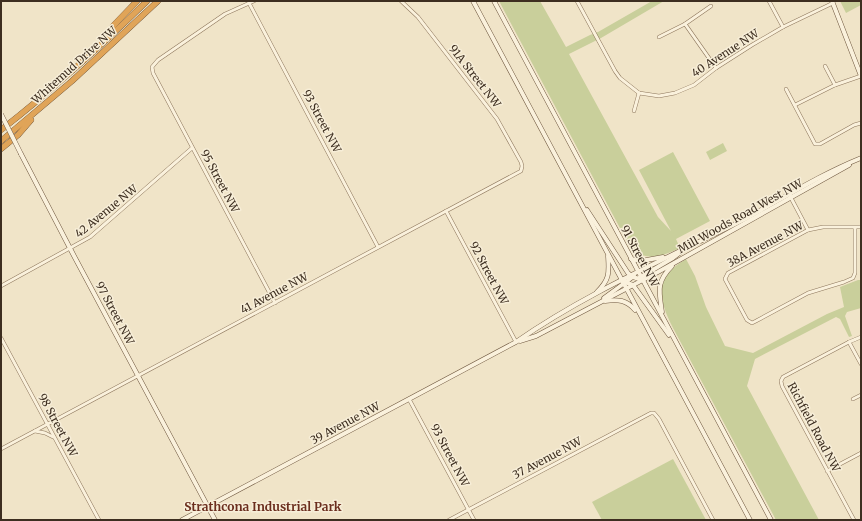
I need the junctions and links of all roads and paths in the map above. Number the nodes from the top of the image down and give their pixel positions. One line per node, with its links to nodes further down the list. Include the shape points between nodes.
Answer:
1 (137, 1): 16 (highway, via 113,26)
2 (147, 1): 16 (highway, Whitemud Drive NW)
3 (158, 1): 23 (highway, Whitemud Drive NW)
4 (254, 1): 11 (street)
5 (401, 1): 35 (street, 91A Street NW, via 418,17 497,119 521,162)
6 (473, 1): 36 (street)
7 (494, 1): 48 (street, 91 Street NW)
8 (577, 1): 22 (street, via 620,78)
9 (769, 1): 14 (street)
10 (833, 2): 14 (street, 40 Avenue NW); 19 (street)
11 (249, 3): 32 (street, 95 Street NW, via 218,18 158,60 152,67); 44 (street, 93 Street NW)
12 (711, 6): 13 (street)
13 (685, 24): 15 (street); 18 (street)
14 (783, 27): 18 (street, 40 Avenue NW)
15 (659, 37)
16 (100, 46): 26 (highway, Whitemud Drive NW)
17 (825, 66): 20 (street)
18 (716, 68): 22 (street, 40 Avenue NW, via 694,85 675,93 659,96)
19 (861, 76): 20 (street)
20 (835, 85): 24 (street)
21 (786, 89): 24 (street)
22 (639, 93): 25 (street)
23 (45, 105): 31 (highway, Whitemud Drive NW); 33 (highway, via 18,135)
24 (795, 105): 28 (street, via 817,145)
25 (634, 111)
26 (24, 112): 29 (highway); 30 (highway, Whitemud Drive NW)
27 (1, 114): 45 (street, 97 Street NW, bridge)
28 (861, 123)
29 (1, 125)
30 (1, 130)
31 (1, 141)
32 (192, 148): 45 (street, 42 Avenue NW, via 98,231); 57 (street, 95 Street NW)
33 (1, 149)
34 (861, 158): 37 (street, Mill Woods Road West NW); 38 (street, Mill Woods Road West NW)
35 (521, 171): 39 (street, 41 Avenue NW)
36 (573, 188): 46 (street); 51 (street)
37 (789, 193): 38 (street); 43 (street, Mill Woods Road West NW, via 743,219)
38 (791, 198): 42 (street); 49 (street, Mill Woods Road West NW)
39 (446, 212): 44 (street, 41 Avenue NW); 63 (street, 92 Street NW)
40 (855, 227): 41 (street, 38A Avenue NW); 42 (street, 38A Avenue NW, via 823,226); 42 (street, 38A Avenue NW, via 853,278 808,293 750,322 745,318 725,276)
41 (861, 227)
42 (808, 230)
43 (690, 244): 47 (street, Mill Woods Road West NW); 51 (street, via 673,258)
44 (378, 247): 57 (street, 41 Avenue NW)
45 (70, 249): 53 (street, 42 Avenue NW); 67 (street, 97 Street NW)
46 (608, 254): 52 (street); 55 (street, via 608,278)
47 (669, 256): 48 (street, via 641,261); 50 (street, Mill Woods Road West NW)
48 (632, 259): 50 (street, 91 Street NW)
49 (676, 262): 51 (street, Mill Woods Road West NW); 60 (street, via 666,272 659,285)
50 (638, 272): 51 (street, Mill Woods Road West NW); 51 (street, 91 Street NW)
51 (637, 278): 52 (street, Mill Woods Road West NW); 52 (street); 60 (street, 91 Street NW)
52 (627, 283): 54 (street, Mill Woods Road West NW); 54 (street); 55 (street, 39 Avenue NW); 58 (street); 65 (street)
53 (1, 286)
54 (626, 289): 56 (street, 39 Avenue NW); 59 (street)
55 (594, 295): 63 (street, 39 Avenue NW)
56 (601, 301): 58 (street, 39 Avenue NW); 59 (street, via 625,301)
57 (275, 302): 67 (street, 41 Avenue NW)
58 (589, 308): 63 (street, 39 Avenue NW, via 536,336)
59 (640, 315): 85 (street)
60 (662, 317): 65 (street, 91 Street NW)
61 (861, 337): 64 (street, Richfield Road NW)
62 (1, 338): 71 (street, 98 Street NW)
63 (516, 342): 69 (street, 39 Avenue NW)
64 (850, 342): 66 (street); 76 (street, Richfield Road NW, via 783,377 781,381)
65 (684, 357): 86 (street, 91 Street NW)
66 (861, 364)
67 (138, 375): 71 (street, 41 Avenue NW); 77 (street, 97 Street NW)
68 (861, 395): 70 (street)
69 (409, 399): 77 (street, 39 Avenue NW); 78 (street, 93 Street NW)
70 (853, 399)
71 (47, 424): 72 (street, 41 Avenue NW); 73 (street, 98 Street NW)
72 (35, 431): 73 (street, via 45,432); 74 (street, 41 Avenue NW)
73 (55, 438): 79 (street, 98 Street NW)
74 (1, 448)
75 (861, 453): 76 (street)
76 (827, 471): 87 (street, Richfield Road NW)
77 (208, 506): 80 (street, 39 Avenue NW); 81 (street, 97 Street NW)
78 (469, 509): 82 (street, 37 Avenue NW); 83 (street, 93 Street NW); 84 (street, 37 Avenue NW, via 648,414 654,414)
79 (99, 520)
80 (182, 520)
81 (216, 520)
82 (449, 520)
83 (474, 520)
84 (713, 520)
85 (750, 520)
86 (771, 520)
87 (854, 520)

